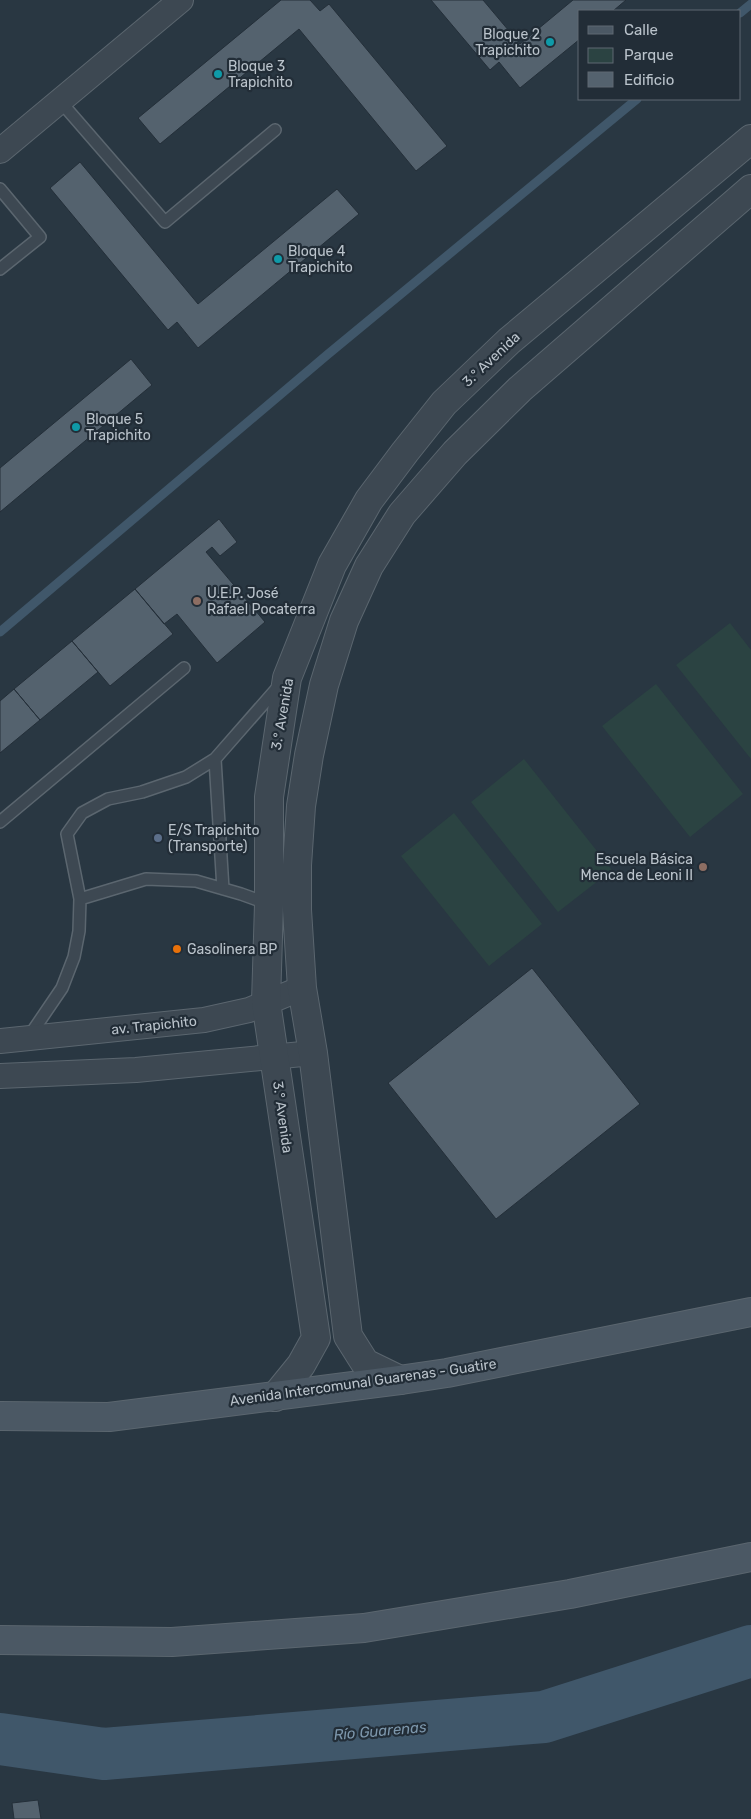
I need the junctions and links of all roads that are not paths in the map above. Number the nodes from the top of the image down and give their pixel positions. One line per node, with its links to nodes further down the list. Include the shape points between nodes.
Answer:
1 (181, 0): 2 (street)
2 (60, 101): 3 (lane, via 164,222); 5 (street)
3 (275, 130)
4 (751, 139): 10 (street, 3.° Avenida, via 509,341 444,404 369,500 336,557)
5 (0, 151)
6 (0, 189): 8 (lane, via 40,237)
7 (751, 189): 16 (street, via 520,389 455,453 402,514 369,566 344,620 324,685 309,755 297,864)
8 (0, 269)
9 (184, 668): 12 (lane)
10 (287, 678): 11 (lane); 15 (street, 3.° Avenida, via 268,797)
11 (215, 759): 13 (lane); 14 (lane, via 186,777 142,792 108,798 82,813 67,834)
12 (0, 822)
13 (223, 889): 14 (lane, via 196,882 146,879); 15 (lane)
14 (80, 899): 18 (lane, via 74,957 62,988)
15 (269, 904): 17 (street, 3.° Avenida)
16 (302, 988): 17 (street, av. Trapichito); 20 (street)
17 (266, 1002): 18 (street, av. Trapichito, via 249,1010 204,1020); 21 (street, 3.° Avenida)
18 (28, 1038): 19 (street, av. Trapichito)
19 (0, 1041)
20 (313, 1053): 21 (street); 24 (street, via 348,1336 365,1363)
21 (275, 1057): 22 (street, via 136,1070); 25 (street, 3.° Avenida, via 316,1338 301,1365)
22 (0, 1076)
23 (751, 1312): 24 (main road, Avenida Intercomunal Guarenas - Guatire)
24 (400, 1380): 25 (main road, Avenida Intercomunal Guarenas - Guatire)
25 (275, 1397): 26 (main road, Avenida Intercomunal Guarenas - Guatire, via 109,1417)
26 (0, 1416)
27 (751, 1557): 28 (main road, via 570,1594 364,1628 172,1642)
28 (0, 1640)

